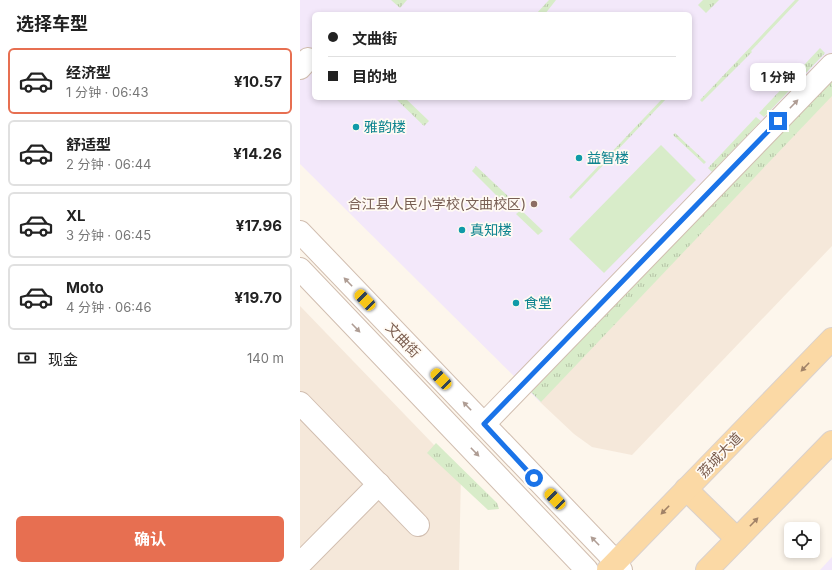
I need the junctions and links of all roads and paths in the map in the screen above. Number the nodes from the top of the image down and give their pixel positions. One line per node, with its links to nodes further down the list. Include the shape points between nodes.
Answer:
1 (832, 65): 6 (street, one-way to 1)
2 (300, 232): 6 (street, 文曲街, one-way to 2)
3 (300, 269): 14 (street, 文曲街, one-way to 14)
4 (832, 339): 9 (main road, 荔城大道, one-way to 9)
5 (300, 403): 8 (street)
6 (484, 424): 13 (street, 文曲街, one-way to 6)
7 (832, 442): 11 (main road, one-way to 7)
8 (379, 484): 10 (street); 12 (street)
9 (686, 489): 11 (main road); 13 (main road, 荔城大道, one-way to 13)
10 (418, 524)
11 (737, 539): 15 (main road)
12 (300, 564)
13 (615, 567)
14 (587, 570)
15 (707, 570)

